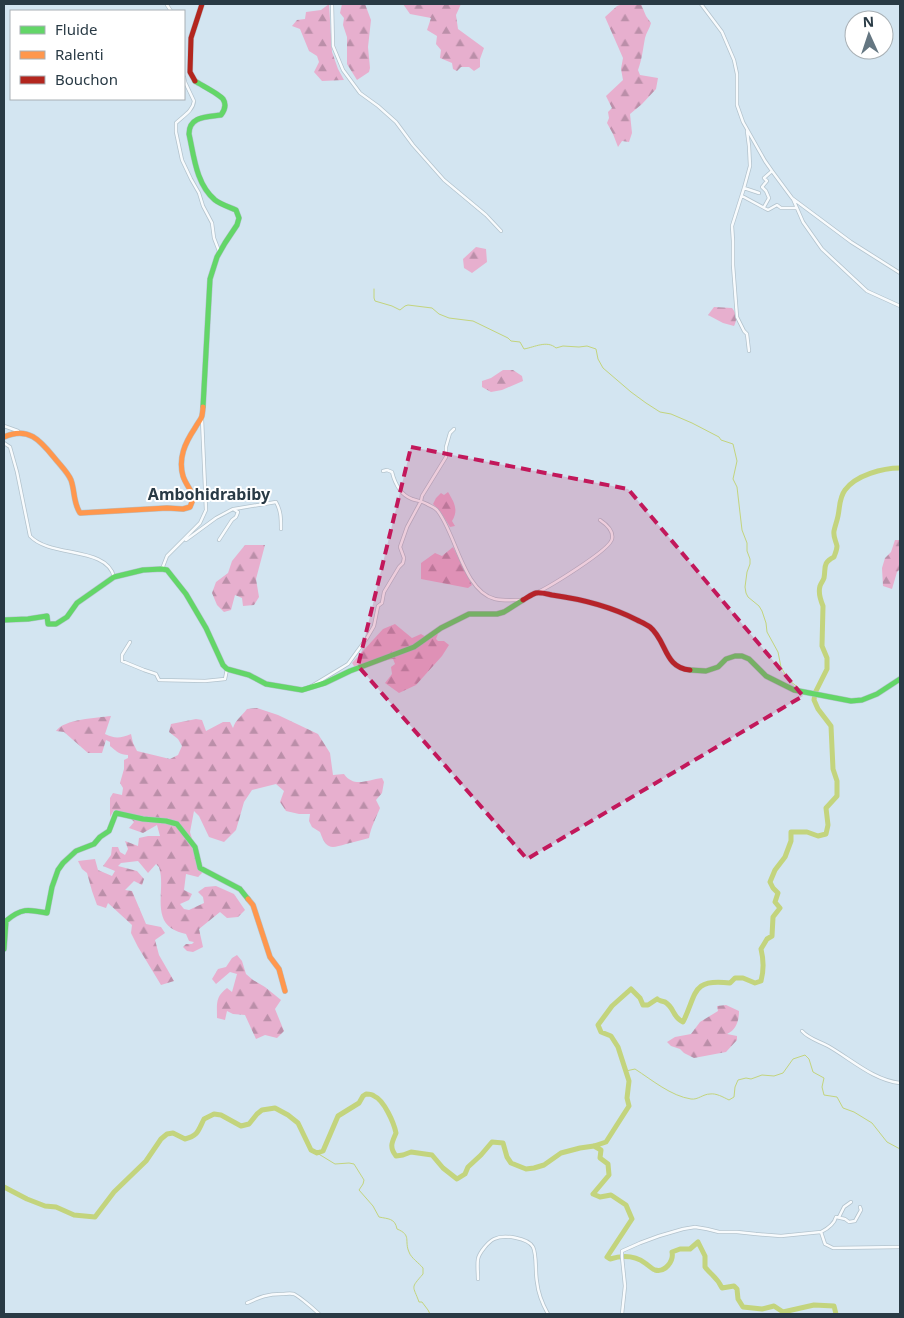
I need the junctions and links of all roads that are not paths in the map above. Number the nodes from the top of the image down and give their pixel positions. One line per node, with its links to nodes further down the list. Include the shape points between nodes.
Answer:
1 (202, 4): 14 (street, via 191,38 190,72 194,80 223,99 226,109 221,115 193,122 189,134 197,172 204,187 212,197 236,210 240,216)
2 (332, 4): 13 (street, via 333,46 342,70 360,93 396,122 444,180)
3 (701, 4): 5 (street, via 722,32 734,60 737,105)
4 (185, 82): 14 (street, via 194,104 176,122 176,132 182,160 212,222)
5 (747, 129): 6 (street); 7 (street, via 750,166)
6 (772, 171): 10 (street); 11 (street, via 764,178 767,181 762,187 769,198)
7 (744, 188): 8 (street); 9 (street)
8 (759, 193)
9 (742, 196): 11 (street); 17 (street, via 732,226 733,265 737,317 747,334)
10 (792, 198): 12 (street); 15 (street)
11 (764, 207): 12 (street, via 768,210 777,205)
12 (796, 208): 16 (street, via 822,249 848,274 867,291)
13 (501, 231)
14 (219, 251): 18 (street, via 210,278)
15 (900, 273)
16 (900, 306)
17 (749, 352)
18 (202, 419): 21 (street, via 181,456 183,476 194,497 190,507 183,509 80,513 75,507 69,476 42,441); 29 (street, via 206,510 200,523)
19 (4, 426): 21 (street)
20 (454, 429): 25 (street, via 446,447 446,457 426,487)
21 (19, 432): 22 (street)
22 (4, 437)
23 (4, 443): 32 (street, via 10,447 17,472 30,536 48,547 100,560 111,568)
24 (383, 471): 25 (street, via 392,472 403,494)
25 (421, 501): 34 (street, via 436,508 477,589 494,599); 39 (street, via 400,547 404,563 388,583 367,638 348,664)
26 (233, 509): 28 (street, via 276,502 282,517); 29 (street); 30 (street, via 238,512 236,517)
27 (600, 520): 33 (street, via 611,531 613,538 610,543 583,565)
28 (281, 528)
29 (184, 540): 31 (street, via 167,556)
30 (219, 540)
31 (162, 569): 32 (street); 37 (street, via 167,570 186,594)
32 (114, 577): 35 (street, via 77,603 67,617 56,624 48,624 47,616)
33 (536, 593): 34 (street); 38 (street, via 592,602 650,627 668,657 687,670 706,672 726,659 742,656 766,676 794,690 851,701 877,694)
34 (523, 600): 39 (street, via 497,614 469,614 440,628 414,647)
35 (4, 620)
36 (130, 642): 37 (street, via 122,661 156,674 159,680 205,682 224,679)
37 (227, 669): 39 (street, via 266,684 302,690)
38 (900, 679)
39 (308, 687)
40 (4, 949): 41 (street, via 6,921 23,910 47,913 50,891 58,871 75,852 94,845 110,830 116,813 177,824 195,847 200,868 244,893 253,905 270,958 279,968)
41 (285, 991)
42 (802, 1031): 43 (street, via 867,1071)
43 (900, 1083)
44 (851, 1202): 46 (street)
45 (860, 1207): 46 (street, via 855,1221)
46 (839, 1217): 47 (street)
47 (821, 1232): 48 (street, via 825,1244 833,1248); 53 (street, via 781,1236 695,1227 640,1243 622,1251 625,1286)
48 (900, 1247)
49 (478, 1279): 52 (street, via 478,1258 489,1242 504,1236 525,1241 534,1250 537,1283)
50 (247, 1303): 51 (street, via 267,1294 290,1293)
51 (318, 1314)
52 (548, 1314)
53 (622, 1314)

